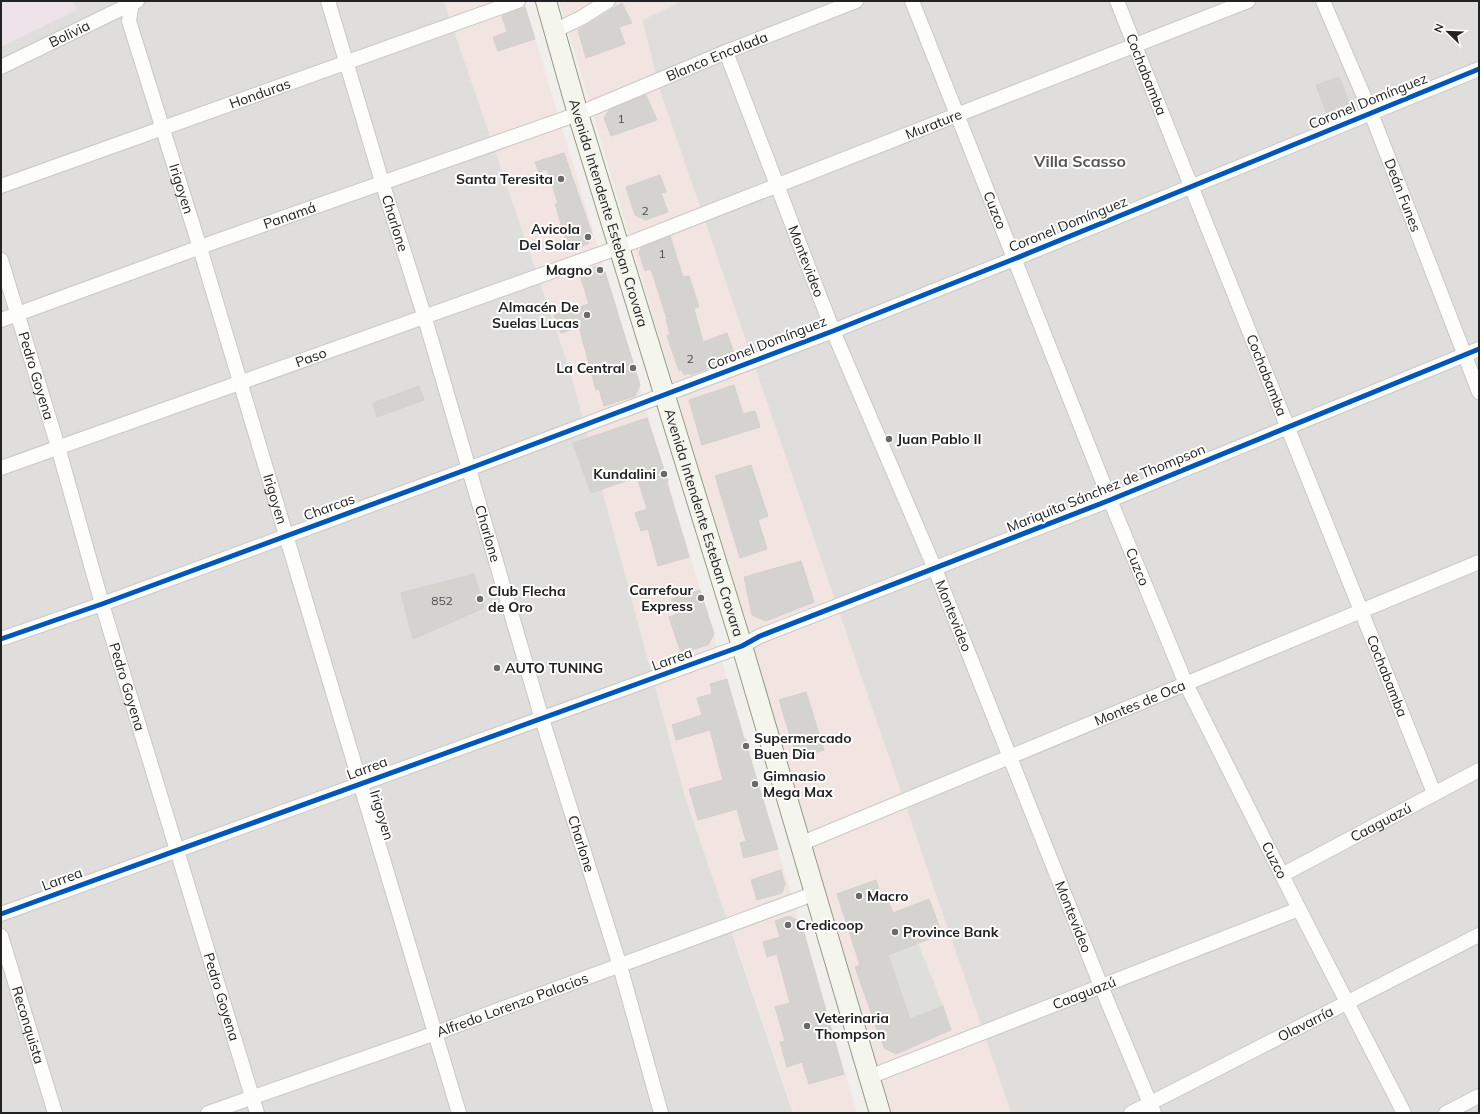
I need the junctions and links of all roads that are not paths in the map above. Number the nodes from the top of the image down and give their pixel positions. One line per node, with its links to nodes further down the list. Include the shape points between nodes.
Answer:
1 (328, 1): 14 (street, Charlone)
2 (518, 1): 14 (street, Honduras)
3 (546, 1): 11 (main road, Avenida Intendente Esteban Crovara)
4 (608, 1): 11 (street)
5 (856, 1): 13 (street, Blanco Encalada)
6 (912, 1): 19 (street, Cuzco)
7 (1117, 1): 12 (street, Cochabamba)
8 (1248, 1): 12 (street, Murature)
9 (1324, 1): 18 (street, Deán Funes)
10 (134, 2): 15 (street, Bolivia); 20 (street, Irigoyen, via 129,21)
11 (554, 31): 17 (main road, Avenida Intendente Esteban Crovara)
12 (1134, 45): 19 (street, Murature); 24 (street, Cochabamba)
13 (726, 52): 17 (street, Blanco Encalada); 23 (street, Montevideo)
14 (346, 63): 20 (street, Honduras); 21 (street, Charlone)
15 (1, 67)
16 (1479, 69): 18 (street, Coronel Domínguez)
17 (578, 114): 21 (street, Panamá); 25 (main road, Avenida Intendente Esteban Crovara)
18 (1371, 114): 24 (street, Coronel Domínguez); 34 (street, Deán Funes)
19 (958, 115): 23 (street, Murature); 27 (street, Cuzco)
20 (162, 128): 22 (street, Honduras); 26 (street, Irigoyen)
21 (382, 182): 26 (street, Panamá); 30 (street, Charlone)
22 (1, 186)
23 (778, 186): 25 (street, Murature); 32 (street, Montevideo)
24 (1192, 186): 27 (street, Coronel Domínguez); 38 (street, Cochabamba)
25 (620, 247): 30 (street, Paso); 37 (main road, Avenida Intendente Esteban Crovara)
26 (200, 248): 29 (street, Panamá); 35 (street, Irigoyen)
27 (1014, 259): 32 (street, Coronel Domínguez); 42 (street, Cuzco)
28 (1, 260): 29 (street, Pedro Goyena)
29 (18, 313): 31 (street, Panamá); 39 (street, Pedro Goyena)
30 (424, 315): 35 (street, Paso); 41 (street, Charlone)
31 (1, 320)
32 (833, 331): 37 (street, Coronel Domínguez); 45 (street, Montevideo)
33 (1479, 349): 34 (street, Mariquita Sánchez de Thompson)
34 (1465, 354): 36 (street, Deán Funes); 38 (street, Mariquita Sánchez de Thompson)
35 (239, 382): 39 (street, Paso); 43 (street, Irigoyen)
36 (1479, 392)
37 (664, 395): 41 (street, Charcas); 49 (main road, Avenida Intendente Esteban Crovara)
38 (1289, 426): 42 (street, Mariquita Sánchez de Thompson); 47 (street, Cochabamba)
39 (58, 447): 40 (street, Paso); 46 (street, Pedro Goyena)
40 (1, 468)
41 (468, 469): 43 (street, Charcas); 51 (street, Charlone)
42 (1110, 500): 45 (street, Mariquita Sánchez de Thompson); 50 (street, Cuzco)
43 (286, 536): 46 (street, Charcas); 54 (street, Irigoyen)
44 (1479, 562): 47 (street, Montes de Oca)
45 (935, 569): 49 (street, Mariquita Sánchez de Thompson, via 760,636); 52 (street, Montevideo)
46 (102, 604): 48 (street, Charcas); 57 (street, Pedro Goyena)
47 (1362, 612): 50 (street, Montes de Oca); 55 (street, Cochabamba)
48 (1, 639)
49 (742, 646): 51 (street, Larrea); 56 (main road, Avenida Intendente Esteban Crovara)
50 (1186, 684): 52 (street, Montes de Oca); 58 (street, Cuzco)
51 (542, 719): 54 (street, Larrea); 64 (street, Charlone)
52 (1010, 758): 56 (street, Montes de Oca); 65 (street, Montevideo)
53 (1479, 770): 55 (street, Caaguazú)
54 (360, 784): 57 (street, Larrea); 67 (street, Irigoyen)
55 (1434, 793): 58 (street, Caaguazú)
56 (800, 844): 59 (main road, Avenida Intendente Esteban Crovara)
57 (177, 850): 61 (street, Larrea); 70 (street, Pedro Goyena)
58 (1282, 875): 60 (street, Cuzco)
59 (816, 893): 64 (street, Alfredo Lorenzo Palacios); 68 (main road, Avenida Intendente Esteban Crovara)
60 (1299, 909): 65 (street, Caaguazú); 66 (street, Cuzco)
61 (1, 914)
62 (1479, 935): 66 (street, Olavarría)
63 (1, 936): 73 (street, Reconquista)
64 (620, 966): 67 (street, Alfredo Lorenzo Palacios); 77 (street, Charlone)
65 (1101, 986): 68 (street, Caaguazú); 71 (street, Montevideo)
66 (1348, 1002): 71 (street, Olavarría); 80 (street, Cuzco)
67 (436, 1033): 70 (street, Alfredo Lorenzo Palacios); 76 (street, Irigoyen)
68 (870, 1077): 78 (main road, Avenida Intendente Esteban Crovara)
69 (1479, 1096): 72 (street)
70 (252, 1098): 74 (street, Alfredo Lorenzo Palacios); 75 (street, Pedro Goyena)
71 (1152, 1108): 79 (street, Olavarría)
72 (1455, 1111)
73 (55, 1113)
74 (208, 1113)
75 (257, 1113)
76 (459, 1113)
77 (661, 1113)
78 (880, 1113)
79 (1131, 1113)
80 (1404, 1113)

